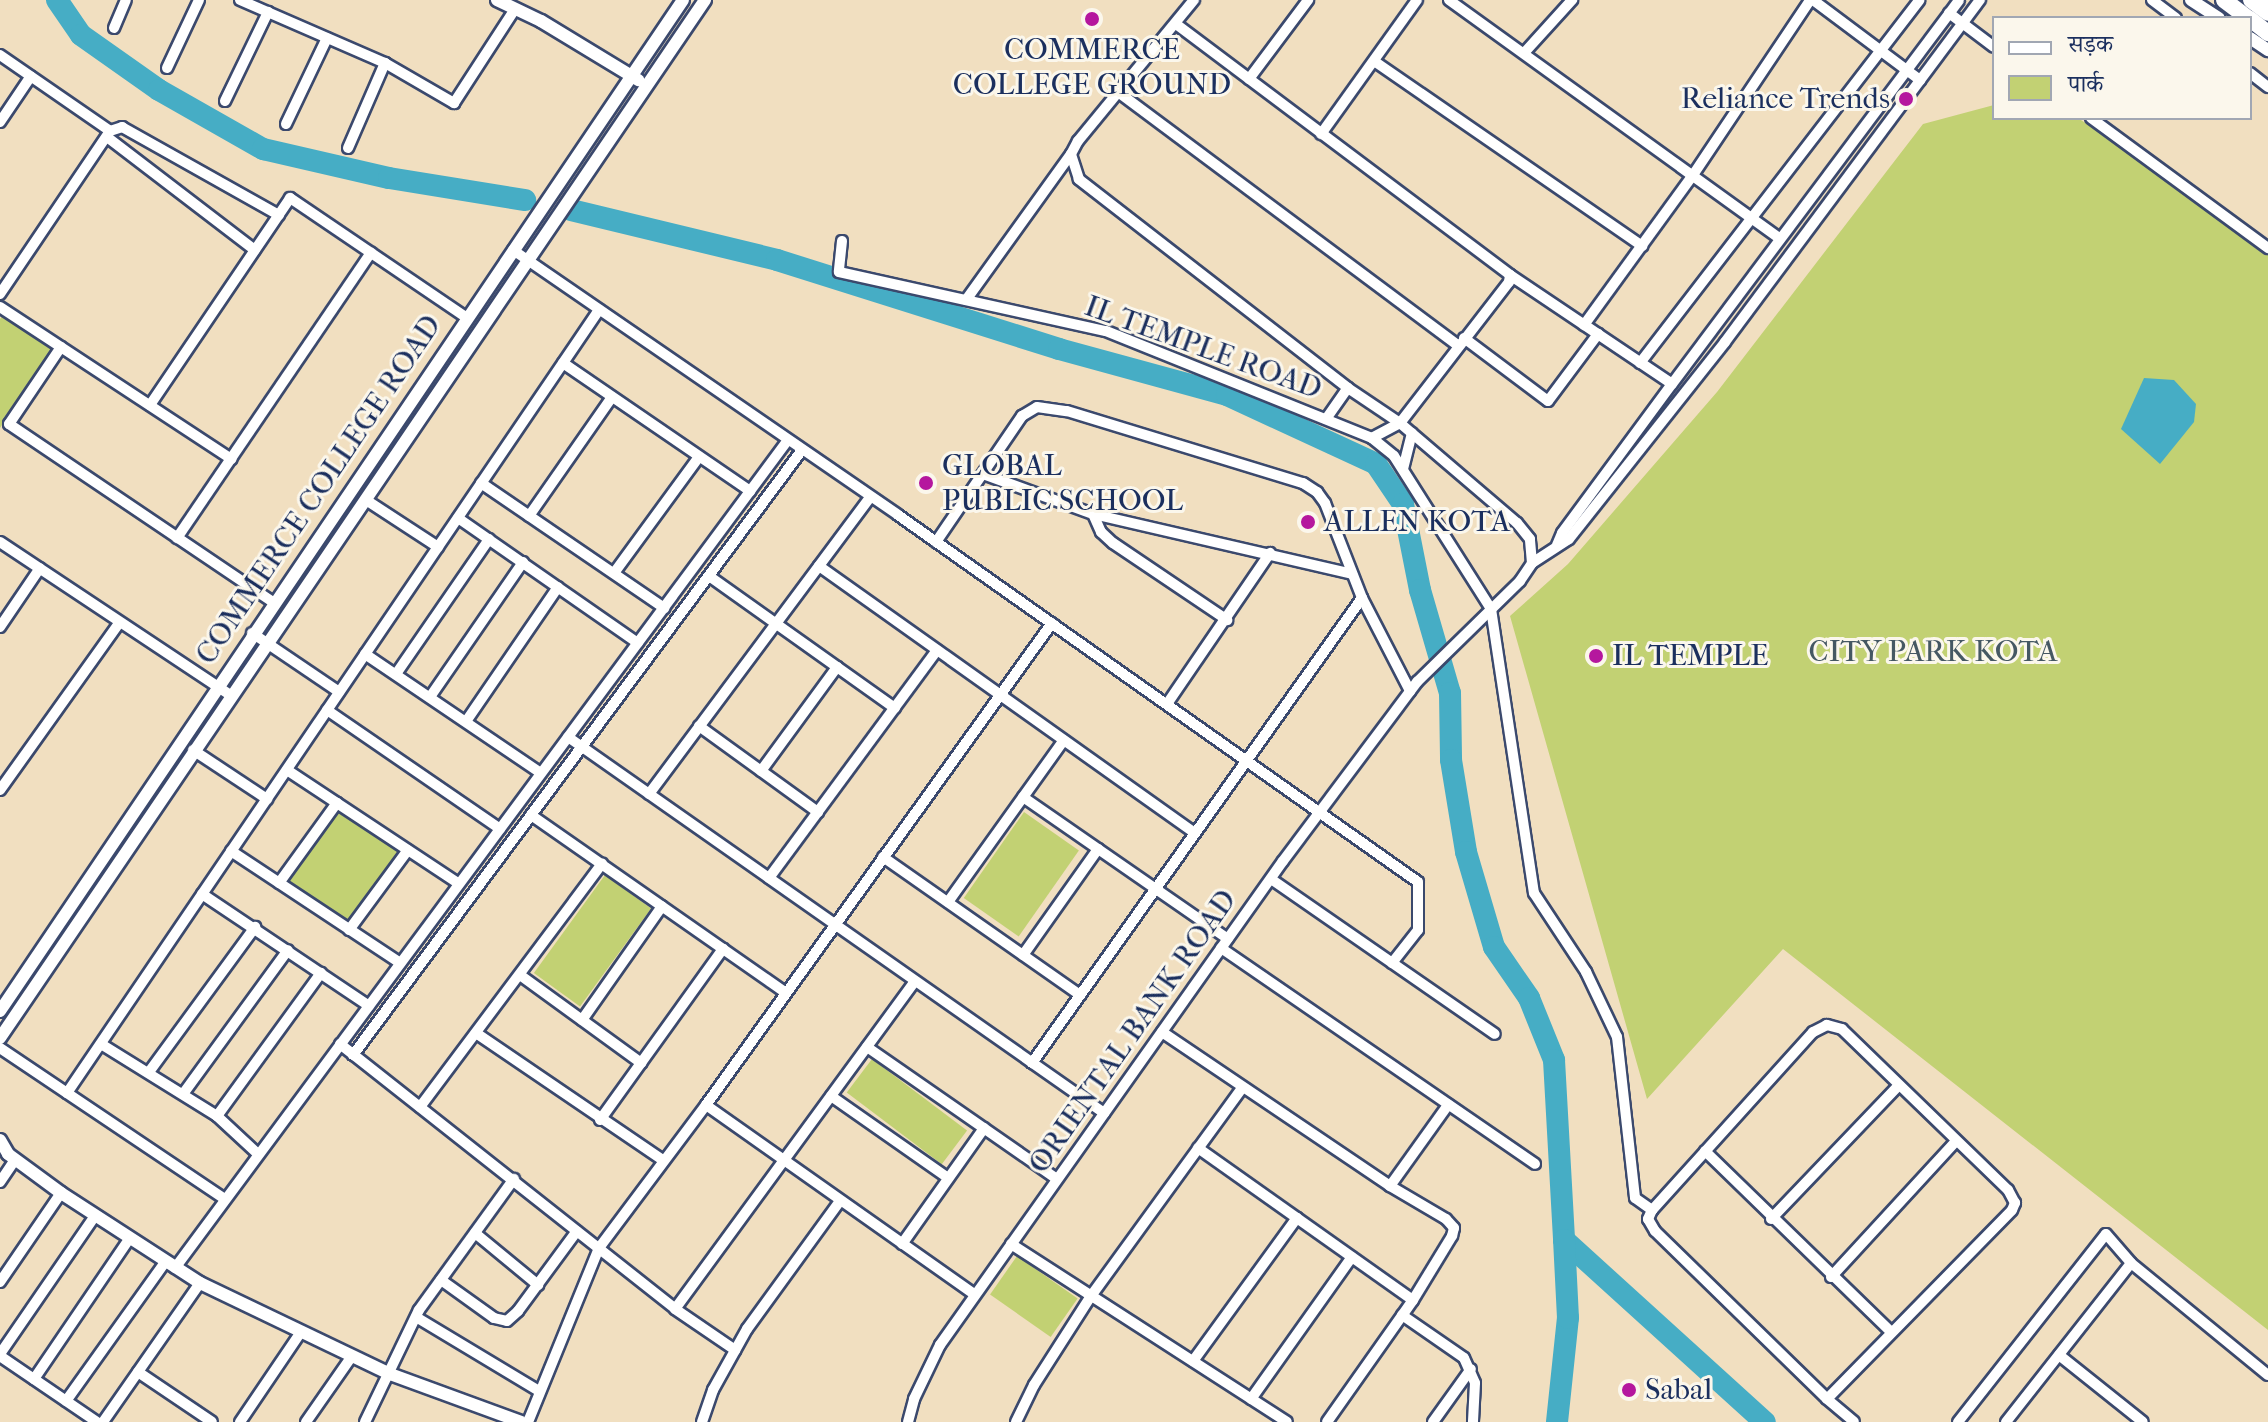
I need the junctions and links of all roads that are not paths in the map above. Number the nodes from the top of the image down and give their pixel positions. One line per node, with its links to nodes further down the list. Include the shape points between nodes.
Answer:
1 (126, 0): 29 (street)
2 (199, 0): 37 (street)
3 (240, 0): 21 (street)
4 (497, 0): 20 (street)
5 (683, 0): 41 (street, COMMERCE COLLEGE ROAD)
6 (705, 0): 44 (street)
7 (1194, 0): 27 (street)
8 (1308, 0): 42 (street)
9 (1417, 0): 35 (street)
10 (1449, 0): 33 (street)
11 (1572, 0): 33 (street)
12 (1812, 0): 32 (street); 55 (street)
13 (1920, 0): 32 (street)
14 (1959, 0): 22 (street)
15 (1980, 0): 28 (street)
16 (2152, 0): 24 (street)
17 (2191, 0): 25 (street)
18 (2224, 0): 26 (main road)
19 (2251, 0): 23 (main road)
20 (515, 9): 36 (street, via 454,103); 41 (street)
21 (268, 12): 30 (street); 47 (street)
22 (1949, 13): 28 (street); 38 (street)
23 (2268, 13)
24 (2173, 16)
25 (2216, 16)
26 (2245, 16)
27 (1176, 24): 42 (street); 46 (street)
28 (1963, 24): 31 (street); 43 (street)
29 (114, 28)
30 (327, 38): 36 (street); 50 (street)
31 (1992, 46)
32 (1879, 50): 38 (street); 57 (street)
33 (1524, 53): 55 (street)
34 (0, 55): 40 (street)
35 (1374, 61): 52 (street); 60 (street)
36 (385, 63): 53 (street)
37 (167, 68)
38 (1906, 70): 43 (street); 58 (street)
39 (2252, 75): 45 (street)
40 (31, 76): 49 (street); 51 (street)
41 (631, 76): 44 (street); 63 (street, COMMERCE COLLEGE ROAD)
42 (1249, 79): 52 (street)
43 (1920, 80): 103 (street, via 1715,354 1569,539)
44 (647, 86): 65 (street)
45 (2268, 87)
46 (1118, 92): 54 (street); 74 (street)
47 (225, 101)
48 (2094, 120): 61 (street)
49 (0, 122)
50 (286, 124)
51 (108, 134): 56 (street, via 122,127); 62 (street); 67 (street)
52 (1321, 134): 66 (street)
53 (348, 148)
54 (1071, 154): 68 (street); 79 (street, via 1079,179)
55 (1693, 175): 57 (street); 60 (street)
56 (279, 215): 62 (street); 64 (street, via 290,198)
57 (1751, 218): 58 (street); 77 (street)
58 (1780, 239): 78 (street)
59 (842, 241): 68 (street, IL TEMPLE ROAD, via 839,272)
60 (1642, 246): 72 (street)
61 (2268, 248)
62 (255, 250): 81 (street)
63 (513, 250): 65 (street); 71 (street, COMMERCE COLLEGE ROAD)
64 (371, 253): 71 (street); 89 (street)
65 (528, 261): 70 (street); 95 (street)
66 (1510, 275): 72 (street); 74 (street)
67 (0, 294)
68 (966, 300): 82 (street, IL TEMPLE ROAD, via 1106,331)
69 (0, 307): 75 (street)
70 (599, 310): 76 (street); 86 (street)
71 (467, 318): 115 (street, COMMERCE COLLEGE ROAD)
72 (1584, 325): 73 (street)
73 (1598, 334): 74 (street, via 1548,401); 77 (street)
74 (1461, 341): 83 (street)
75 (61, 347): 81 (street); 99 (street, via 9,424)
76 (563, 363): 80 (street); 92 (street)
77 (1640, 363): 78 (street)
78 (1672, 384): 103 (street)
79 (1348, 388): 82 (street); 83 (street)
80 (612, 397): 88 (street); 97 (street)
81 (150, 405): 89 (street)
82 (1326, 419): 85 (street, IL TEMPLE ROAD)
83 (1400, 423): 84 (street); 85 (street)
84 (1412, 433): 90 (street); 107 (street, via 1517,523 1530,539)
85 (1372, 438): 90 (street, IL TEMPLE ROAD)
86 (788, 440): 87 (street); 93 (street)
87 (802, 450): 94 (street); 112 (street)
88 (699, 457): 93 (street); 110 (street)
89 (231, 459): 99 (street)
90 (1403, 469): 117 (street, IL TEMPLE ROAD)
91 (983, 474): 96 (street); 102 (street); 111 (street, via 1022,416 1037,407 1067,411 1303,483 1325,503)
92 (481, 483): 97 (street); 98 (street)
93 (750, 491): 116 (street)
94 (870, 497): 102 (street); 108 (street)
95 (366, 500): 104 (street); 124 (street)
96 (1093, 514): 105 (street); 118 (street, via 1113,543)
97 (529, 516): 110 (street)
98 (458, 518): 100 (street); 104 (street)
99 (177, 538): 115 (street)
100 (489, 539): 106 (street); 129 (street)
101 (0, 542): 109 (street)
102 (936, 542): 120 (street)
103 (1557, 545): 107 (street, ORIENTAL BANK ROAD)
104 (438, 547): 127 (street)
105 (1270, 553): 111 (street); 118 (street)
106 (523, 562): 113 (street); 135 (street)
107 (1532, 563): 117 (street, ORIENTAL BANK ROAD)
108 (819, 566): 121 (street); 126 (street)
109 (40, 568): 119 (street); 122 (street)
110 (614, 573): 116 (street)
111 (1352, 574): 114 (street)
112 (709, 576): 121 (street); 143 (street)
113 (558, 587): 125 (street); 139 (street)
114 (1362, 598): 131 (street); 145 (street)
115 (273, 602): 123 (street, COMMERCE COLLEGE ROAD)
116 (664, 608): 125 (street)
117 (1491, 609): 131 (street, ORIENTAL BANK ROAD); 230 (street, via 1534,893 1586,972 1617,1037 1635,1198)
118 (1227, 620): 136 (street)
119 (120, 622): 130 (street); 149 (street)
120 (1052, 623): 134 (street); 136 (street)
121 (776, 624): 128 (street); 140 (street)
122 (0, 627)
123 (252, 633): 124 (street); 130 (street, COMMERCE COLLEGE ROAD)
124 (266, 643): 132 (street); 133 (street)
125 (638, 643): 141 (street)
126 (937, 650): 134 (street); 137 (street)
127 (365, 654): 129 (street); 132 (street)
128 (837, 667): 137 (street); 147 (street)
129 (396, 674): 135 (street)
130 (216, 687): 133 (street); 187 (street, COMMERCE COLLEGE ROAD)
131 (1410, 691): 154 (street, ORIENTAL BANK ROAD)
132 (339, 692): 138 (street)
133 (230, 695): 144 (street)
134 (1000, 695): 142 (street); 162 (street)
135 (430, 697): 139 (street)
136 (1167, 704): 145 (street)
137 (895, 708): 155 (street)
138 (327, 710): 146 (street); 157 (street)
139 (467, 720): 148 (street)
140 (699, 726): 147 (street); 150 (street)
141 (568, 737): 143 (street); 148 (street)
142 (1064, 740): 151 (street); 158 (street)
143 (582, 747): 150 (street); 156 (street)
144 (193, 750): 152 (street); 192 (street)
145 (1247, 760): 154 (street); 158 (street)
146 (287, 770): 152 (street); 153 (street)
147 (761, 771): 155 (street)
148 (541, 773): 157 (street)
149 (0, 790)
150 (649, 794): 164 (street)
151 (1023, 797): 159 (street); 170 (street)
152 (267, 799): 161 (street)
153 (337, 803): 160 (street); 166 (street)
154 (1320, 811): 165 (street, ORIENTAL BANK ROAD); 180 (street, via 1418,882 1418,930)
155 (818, 812): 164 (street)
156 (531, 815): 163 (street); 197 (street)
157 (500, 829): 167 (street)
158 (1195, 833): 168 (street)
159 (1098, 849): 168 (street); 178 (street)
160 (408, 850): 167 (street); 174 (street)
161 (231, 851): 166 (street); 169 (street)
162 (883, 857): 170 (street); 172 (street)
163 (602, 864): 171 (street); 182 (street)
164 (769, 878): 172 (street)
165 (1271, 879): 175 (street, ORIENTAL BANK ROAD); 180 (street)
166 (279, 883): 174 (street)
167 (459, 884): 179 (street)
168 (1155, 889): 175 (street); 185 (street)
169 (202, 894): 173 (street); 193 (street)
170 (948, 902): 178 (street)
171 (662, 906): 176 (street); 188 (street)
172 (834, 924): 183 (street); 184 (street)
173 (255, 927): 177 (street); 200 (street)
174 (349, 930): 179 (street)
175 (1225, 944): 189 (street, ORIENTAL BANK ROAD); 207 (street)
176 (723, 949): 184 (street); 198 (street)
177 (288, 950): 181 (street); 204 (street)
178 (1023, 955): 185 (street)
179 (400, 963): 186 (street)
180 (1392, 963): 191 (street)
181 (321, 973): 186 (street); 210 (street)
182 (520, 975): 188 (street); 190 (street)
183 (915, 981): 195 (street); 199 (street)
184 (785, 992): 206 (street)
185 (1080, 995): 199 (street)
186 (369, 1006): 194 (street)
187 (0, 1011)
188 (582, 1020): 198 (street)
189 (1162, 1032): 202 (street); 209 (street, ORIENTAL BANK ROAD)
190 (476, 1033): 208 (street); 211 (street)
191 (1495, 1034)
192 (0, 1038)
193 (101, 1044): 200 (street); 203 (street)
194 (340, 1044): 197 (street); 217 (street)
195 (867, 1047): 205 (street); 212 (street)
196 (0, 1048): 203 (street)
197 (353, 1055): 208 (street)
198 (641, 1063): 211 (street)
199 (1032, 1063): 209 (street)
200 (149, 1072): 204 (street)
201 (1898, 1086): 214 (street); 216 (street, via 1842,1029 1827,1025 1813,1032); 233 (street)
202 (1243, 1087): 215 (street); 226 (street)
203 (67, 1093): 228 (street)
204 (183, 1094): 210 (street)
205 (831, 1096): 220 (street); 222 (street)
206 (706, 1105): 219 (street); 220 (street)
207 (1448, 1105): 221 (street); 226 (street)
208 (420, 1107): 223 (street)
209 (1104, 1113): 224 (street, ORIENTAL BANK ROAD)
210 (217, 1116): 217 (street)
211 (600, 1120): 219 (street)
212 (984, 1128): 222 (street); 224 (street)
213 (0, 1140): 218 (street)
214 (1956, 1141): 243 (street); 254 (street, via 2015,1203)
215 (1198, 1148): 232 (street); 249 (street)
216 (1705, 1151): 230 (street); 233 (street)
217 (258, 1154): 228 (street)
218 (8, 1156): 225 (street); 227 (street)
219 (663, 1160): 239 (street)
220 (784, 1161): 229 (street); 251 (street)
221 (1535, 1164)
222 (948, 1178): 237 (street)
223 (514, 1179): 234 (street); 235 (street)
224 (1057, 1179): 238 (street, ORIENTAL BANK ROAD)
225 (0, 1182)
226 (1390, 1186): 250 (street, via 1454,1228)
227 (61, 1193): 231 (street); 245 (street)
228 (225, 1199): 242 (street)
229 (840, 1201): 237 (street); 256 (street)
230 (1652, 1210): 268 (street, via 1648,1219 1655,1231)
231 (95, 1216): 236 (street); 257 (street)
232 (1297, 1218): 240 (street); 260 (street)
233 (1771, 1219): 243 (street)
234 (577, 1231): 239 (street); 247 (street)
235 (475, 1233): 244 (street); 247 (street)
236 (129, 1239): 242 (street); 265 (street)
237 (902, 1244): 248 (street)
238 (1011, 1244): 248 (street, ORIENTAL BANK ROAD); 249 (street)
239 (599, 1248): 251 (street); 266 (street)
240 (1352, 1257): 250 (street); 267 (street)
241 (2131, 1263): 258 (street); 264 (street); 286 (street, via 2106,1234)
242 (170, 1265): 246 (street); 269 (street)
243 (1831, 1277): 254 (street)
244 (441, 1280): 247 (street, via 501,1322 512,1318); 253 (street)
245 (0, 1282)
246 (200, 1283): 255 (street); 262 (street)
247 (538, 1285)
248 (975, 1295): 279 (street, ORIENTAL BANK ROAD, via 940,1345)
249 (1091, 1296): 260 (street); 280 (street)
250 (1413, 1300): 252 (street)
251 (675, 1309): 256 (street)
252 (1402, 1315): 261 (street, via 1452,1347); 282 (street)
253 (416, 1317): 263 (street); 266 (street)
254 (1890, 1331): 268 (street)
255 (301, 1332): 259 (street); 273 (street)
256 (735, 1350): 278 (street)
257 (0, 1355): 265 (street)
258 (2059, 1355): 287 (street); 288 (street)
259 (352, 1356): 263 (street); 274 (street)
260 (1193, 1361): 267 (street)
261 (1471, 1369): 283 (street); 284 (street, via 1476,1393)
262 (138, 1372): 271 (street); 272 (street)
263 (390, 1374): 275 (street); 276 (street)
264 (2268, 1375)
265 (34, 1379): 269 (street)
266 (539, 1391): 277 (street)
267 (1251, 1399): 281 (street)
268 (1827, 1399): 285 (street)
269 (66, 1401): 270 (street)
270 (97, 1422)
271 (103, 1422)
272 (212, 1422)
273 (240, 1422)
274 (306, 1422)
275 (365, 1422)
276 (521, 1422)
277 (528, 1422)
278 (702, 1422)
279 (908, 1422)
280 (1016, 1422)
281 (1287, 1422)
282 (1327, 1422)
283 (1433, 1422)
284 (1473, 1422)
285 (1854, 1422)
286 (1958, 1422)
287 (2006, 1422)
288 (2143, 1422)

